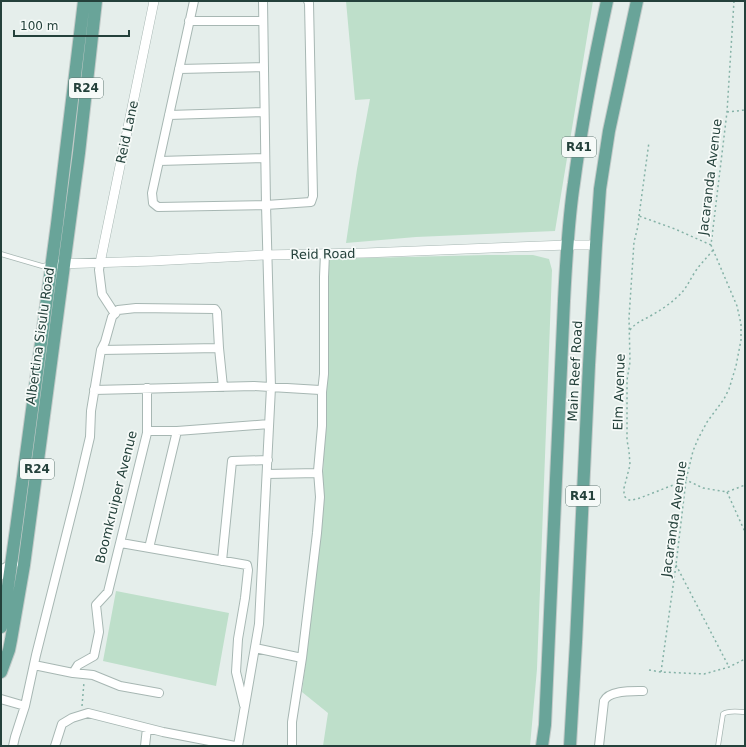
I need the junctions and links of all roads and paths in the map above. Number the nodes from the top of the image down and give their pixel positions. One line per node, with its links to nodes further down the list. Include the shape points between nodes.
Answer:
1 (84, 1): 31 (main road, Albertina Sisulu Road / R24)
2 (96, 1): 32 (main road, Albertina Sisulu Road / R24)
3 (154, 1): 30 (street, Reid Lane)
4 (194, 1): 10 (street)
5 (263, 1): 11 (street)
6 (308, 1): 21 (street, via 313,196 310,202)
7 (607, 1): 23 (main road, Main Reef Road / R41, via 578,155)
8 (637, 1): 24 (main road, Main Reef Road / R41, via 609,131 600,189)
9 (734, 1): 16 (path, Jacaranda Avenue)
10 (189, 21): 11 (street); 13 (street)
11 (263, 21): 12 (street)
12 (264, 67): 13 (street); 15 (street)
13 (179, 69): 17 (street)
14 (745, 110): 16 (path)
15 (264, 112): 17 (street); 19 (street)
16 (727, 112): 25 (path, Jacaranda Avenue)
17 (169, 115): 20 (street)
18 (649, 142): 22 (path, Elm Avenue)
19 (265, 158): 20 (street); 21 (street)
20 (159, 161): 21 (street, via 152,193 153,202 158,207)
21 (266, 205): 29 (street)
22 (639, 216): 25 (path); 34 (path, Elm Avenue, via 634,242)
23 (567, 245): 24 (street, Reid Road); 27 (street, Reid Road); 83 (main road, Main Reef Road / R41)
24 (596, 245): 84 (main road, Main Reef Road / R41)
25 (711, 245): 26 (path, Jacaranda Avenue)
26 (713, 250): 34 (path, via 678,297 636,323); 48 (path, Jacaranda Avenue, via 737,306 741,340 729,389 698,439)
27 (325, 253): 29 (street, Reid Road); 46 (street, via 324,374)
28 (1, 254): 31 (lane, via 42,266)
29 (268, 255): 30 (street, Reid Road); 38 (street)
30 (100, 263): 32 (street, Reid Road); 33 (street, via 102,294)
31 (51, 264): 32 (street, Reid Road); 55 (main road, Albertina Sisulu Road / R24)
32 (64, 264): 56 (main road, Albertina Sisulu Road / R24)
33 (115, 314): 35 (street, via 118,310 136,308 215,309); 36 (street)
34 (630, 330): 48 (path, Elm Avenue, via 626,429 630,465 624,488 625,497 629,500 640,498)
35 (219, 348): 36 (street); 37 (street)
36 (101, 350): 40 (street)
37 (222, 387): 38 (street); 39 (street)
38 (271, 387): 41 (street); 42 (street)
39 (147, 388): 40 (street); 43 (street)
40 (94, 390): 63 (street, via 90,437)
41 (320, 390)
42 (269, 424): 44 (street); 45 (street)
43 (147, 431): 44 (street); 52 (street)
44 (177, 431): 53 (street)
45 (268, 460): 47 (street); 54 (street, via 232,461)
46 (318, 473): 47 (street); 61 (street, via 320,497 317,534)
47 (267, 474): 60 (street, via 259,624)
48 (686, 480): 50 (path, via 702,488); 57 (path, Jacaranda Avenue)
49 (745, 485): 50 (path)
50 (728, 492): 51 (path)
51 (745, 532)
52 (121, 543): 53 (street); 68 (street, via 108,592 96,605 99,632 94,656 78,665)
53 (149, 548): 54 (street)
54 (222, 561): 74 (street, via 247,566 248,570 236,672)
55 (12, 564): 56 (street); 58 (street, via 4,568); 59 (main road, Albertina Sisulu Road / R24)
56 (24, 565): 66 (main road, Albertina Sisulu Road / R24, via 9,650)
57 (676, 565): 64 (path); 67 (path, Jacaranda Avenue)
58 (1, 575)
59 (1, 627)
60 (255, 648): 61 (street); 74 (street)
61 (302, 658): 82 (street, via 292,722)
62 (745, 659): 64 (path)
63 (34, 665): 68 (street); 73 (street)
64 (729, 667): 67 (path, via 704,674)
65 (649, 670): 67 (path)
66 (1, 672)
67 (661, 672)
68 (73, 673): 69 (street)
69 (85, 674): 71 (street, via 120,686); 76 (path)
70 (643, 691): 85 (street, via 612,694 605,698)
71 (159, 693)
72 (1, 699): 73 (street)
73 (25, 706): 78 (street)
74 (245, 710): 81 (street)
75 (745, 712): 86 (lane, via 732,711 723,714)
76 (81, 715): 77 (street, via 88,714); 79 (street, via 62,724)
77 (147, 728): 80 (street); 81 (street)
78 (13, 746)
79 (55, 746)
80 (145, 746)
81 (237, 746)
82 (292, 746)
83 (542, 746)
84 (570, 746)
85 (599, 746)
86 (718, 746)

